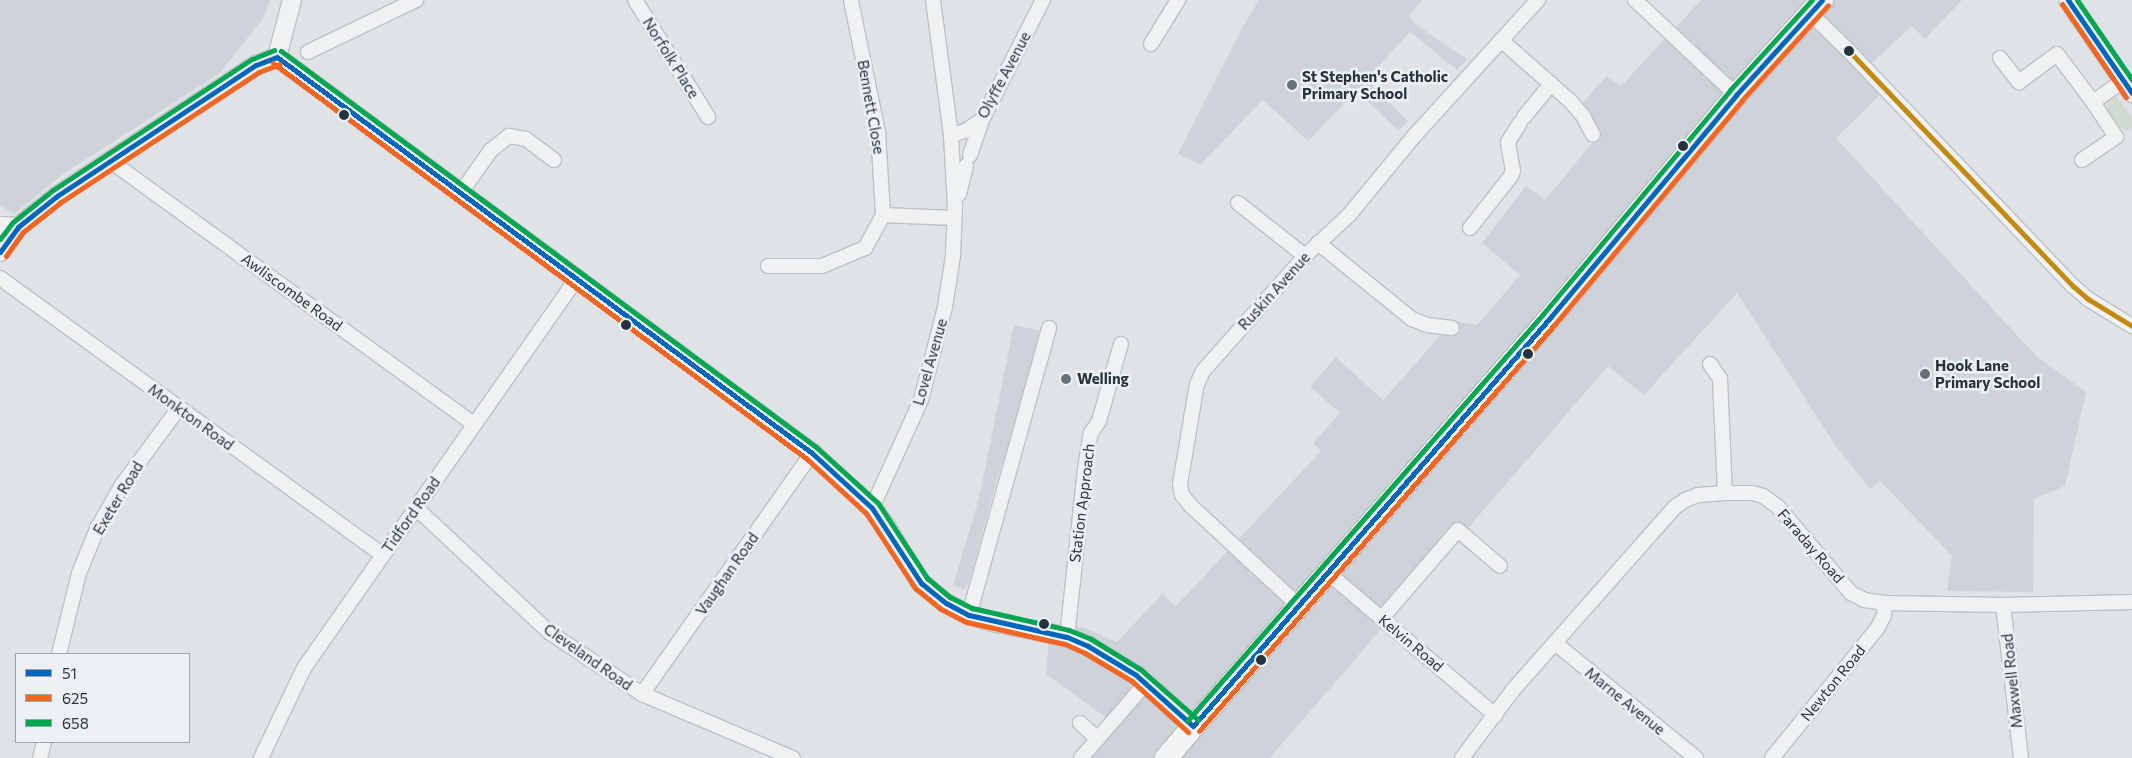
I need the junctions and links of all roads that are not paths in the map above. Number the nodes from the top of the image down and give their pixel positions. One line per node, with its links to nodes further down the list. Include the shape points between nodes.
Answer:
1 (292, 0): 15 (street)
2 (416, 0): 14 (street)
3 (634, 0): 21 (street, Norfolk Place)
4 (850, 0): 31 (street, Bennett Close, via 878,132)
5 (933, 0): 23 (street, Lovel Avenue)
6 (1043, 0): 22 (street, Olyffe Avenue)
7 (1178, 0): 13 (street)
8 (1538, 0): 12 (street, Ruskin Avenue)
9 (1635, 0): 19 (street)
10 (2068, 0): 18 (street)
11 (1816, 6): 19 (main road); 41 (street, via 1849,50 2072,286)
12 (1501, 40): 17 (street); 35 (street, Ruskin Avenue, via 1349,214)
13 (1151, 44)
14 (308, 52)
15 (277, 58): 25 (street, via 256,65); 28 (street)
16 (2000, 58): 20 (street, via 2018,82 2057,54)
17 (1551, 84): 24 (street, via 1583,116); 34 (street, via 1508,142 1511,176)
18 (2127, 87): 20 (street)
19 (1736, 95): 54 (main road, via 1543,326)
20 (2093, 102): 27 (street, via 2116,137)
21 (708, 117)
22 (982, 120): 23 (street, Olyffe Avenue); 30 (street, Lovel Avenue)
23 (951, 135): 30 (street, Lovel Avenue)
24 (1593, 135)
25 (109, 160): 33 (street); 47 (street, Awliscombe Road)
26 (554, 160): 28 (street, via 526,139 509,136 491,150)
27 (2082, 160)
28 (460, 194): 40 (street)
29 (1238, 203): 37 (street)
30 (955, 213): 31 (street); 51 (street, Lovel Avenue, via 950,273 934,358 921,400)
31 (883, 215): 38 (street, via 865,248 822,266)
32 (0, 226): 33 (street)
33 (18, 227): 36 (street)
34 (1470, 228)
35 (1318, 243): 37 (street, Ruskin Avenue); 43 (street, via 1412,319)
36 (0, 252)
37 (1304, 256): 57 (street, Ruskin Avenue, via 1203,371 1197,384 1180,484 1186,501)
38 (768, 266)
39 (0, 278): 46 (street, Monkton Road)
40 (576, 280): 47 (street, Tidford Road); 48 (street)
41 (2132, 326)
42 (1050, 328): 59 (street)
43 (1452, 328)
44 (1121, 344): 61 (street, Station Approach, via 1099,421 1091,432 1084,469)
45 (1710, 364): 49 (street, via 1720,379)
46 (179, 408): 52 (street, Monkton Road); 63 (street, Exeter Road, via 122,485 98,527 79,573)
47 (474, 424): 50 (street, Tidford Road)
48 (812, 453): 51 (street); 65 (street, Vaughan Road)
49 (1725, 493): 56 (street, Faraday Road, via 1763,496 1778,507 1851,593 1864,600); 62 (street, Faraday Road, via 1698,495 1676,507)
50 (416, 508): 52 (street, Tidford Road); 65 (street, Cleveland Road, via 549,632)
51 (872, 508): 59 (street, via 921,583 946,604)
52 (382, 555): 72 (street, Tidford Road, via 304,668)
53 (1500, 566): 60 (street, via 1458,530)
54 (1326, 572): 57 (main road); 60 (street, Kelvin Road)
55 (2132, 602): 58 (street, Faraday Road)
56 (1885, 603): 58 (street, Faraday Road); 78 (street, Newton Road, via 1884,615 1877,629)
57 (1298, 604): 68 (main road)
58 (2003, 605): 79 (street, Maxwell Road)
59 (968, 615): 61 (street)
60 (1382, 618): 66 (street, Kelvin Road)
61 (1067, 637): 64 (street, via 1112,658)
62 (1555, 643): 66 (street, Faraday Road); 77 (street, Marne Avenue)
63 (59, 653)
64 (1146, 683): 68 (street); 69 (street)
65 (642, 694): 73 (street, Cleveland Road)
66 (1495, 714): 76 (street, Faraday Road)
67 (1080, 723): 69 (street)
68 (1193, 726): 75 (main road)
69 (1098, 739): 74 (street)
70 (44, 743): 71 (street)
71 (40, 758)
72 (260, 758)
73 (793, 758)
74 (1081, 758)
75 (1166, 758)
76 (1462, 758)
77 (1696, 758)
78 (1772, 758)
79 (2020, 758)

